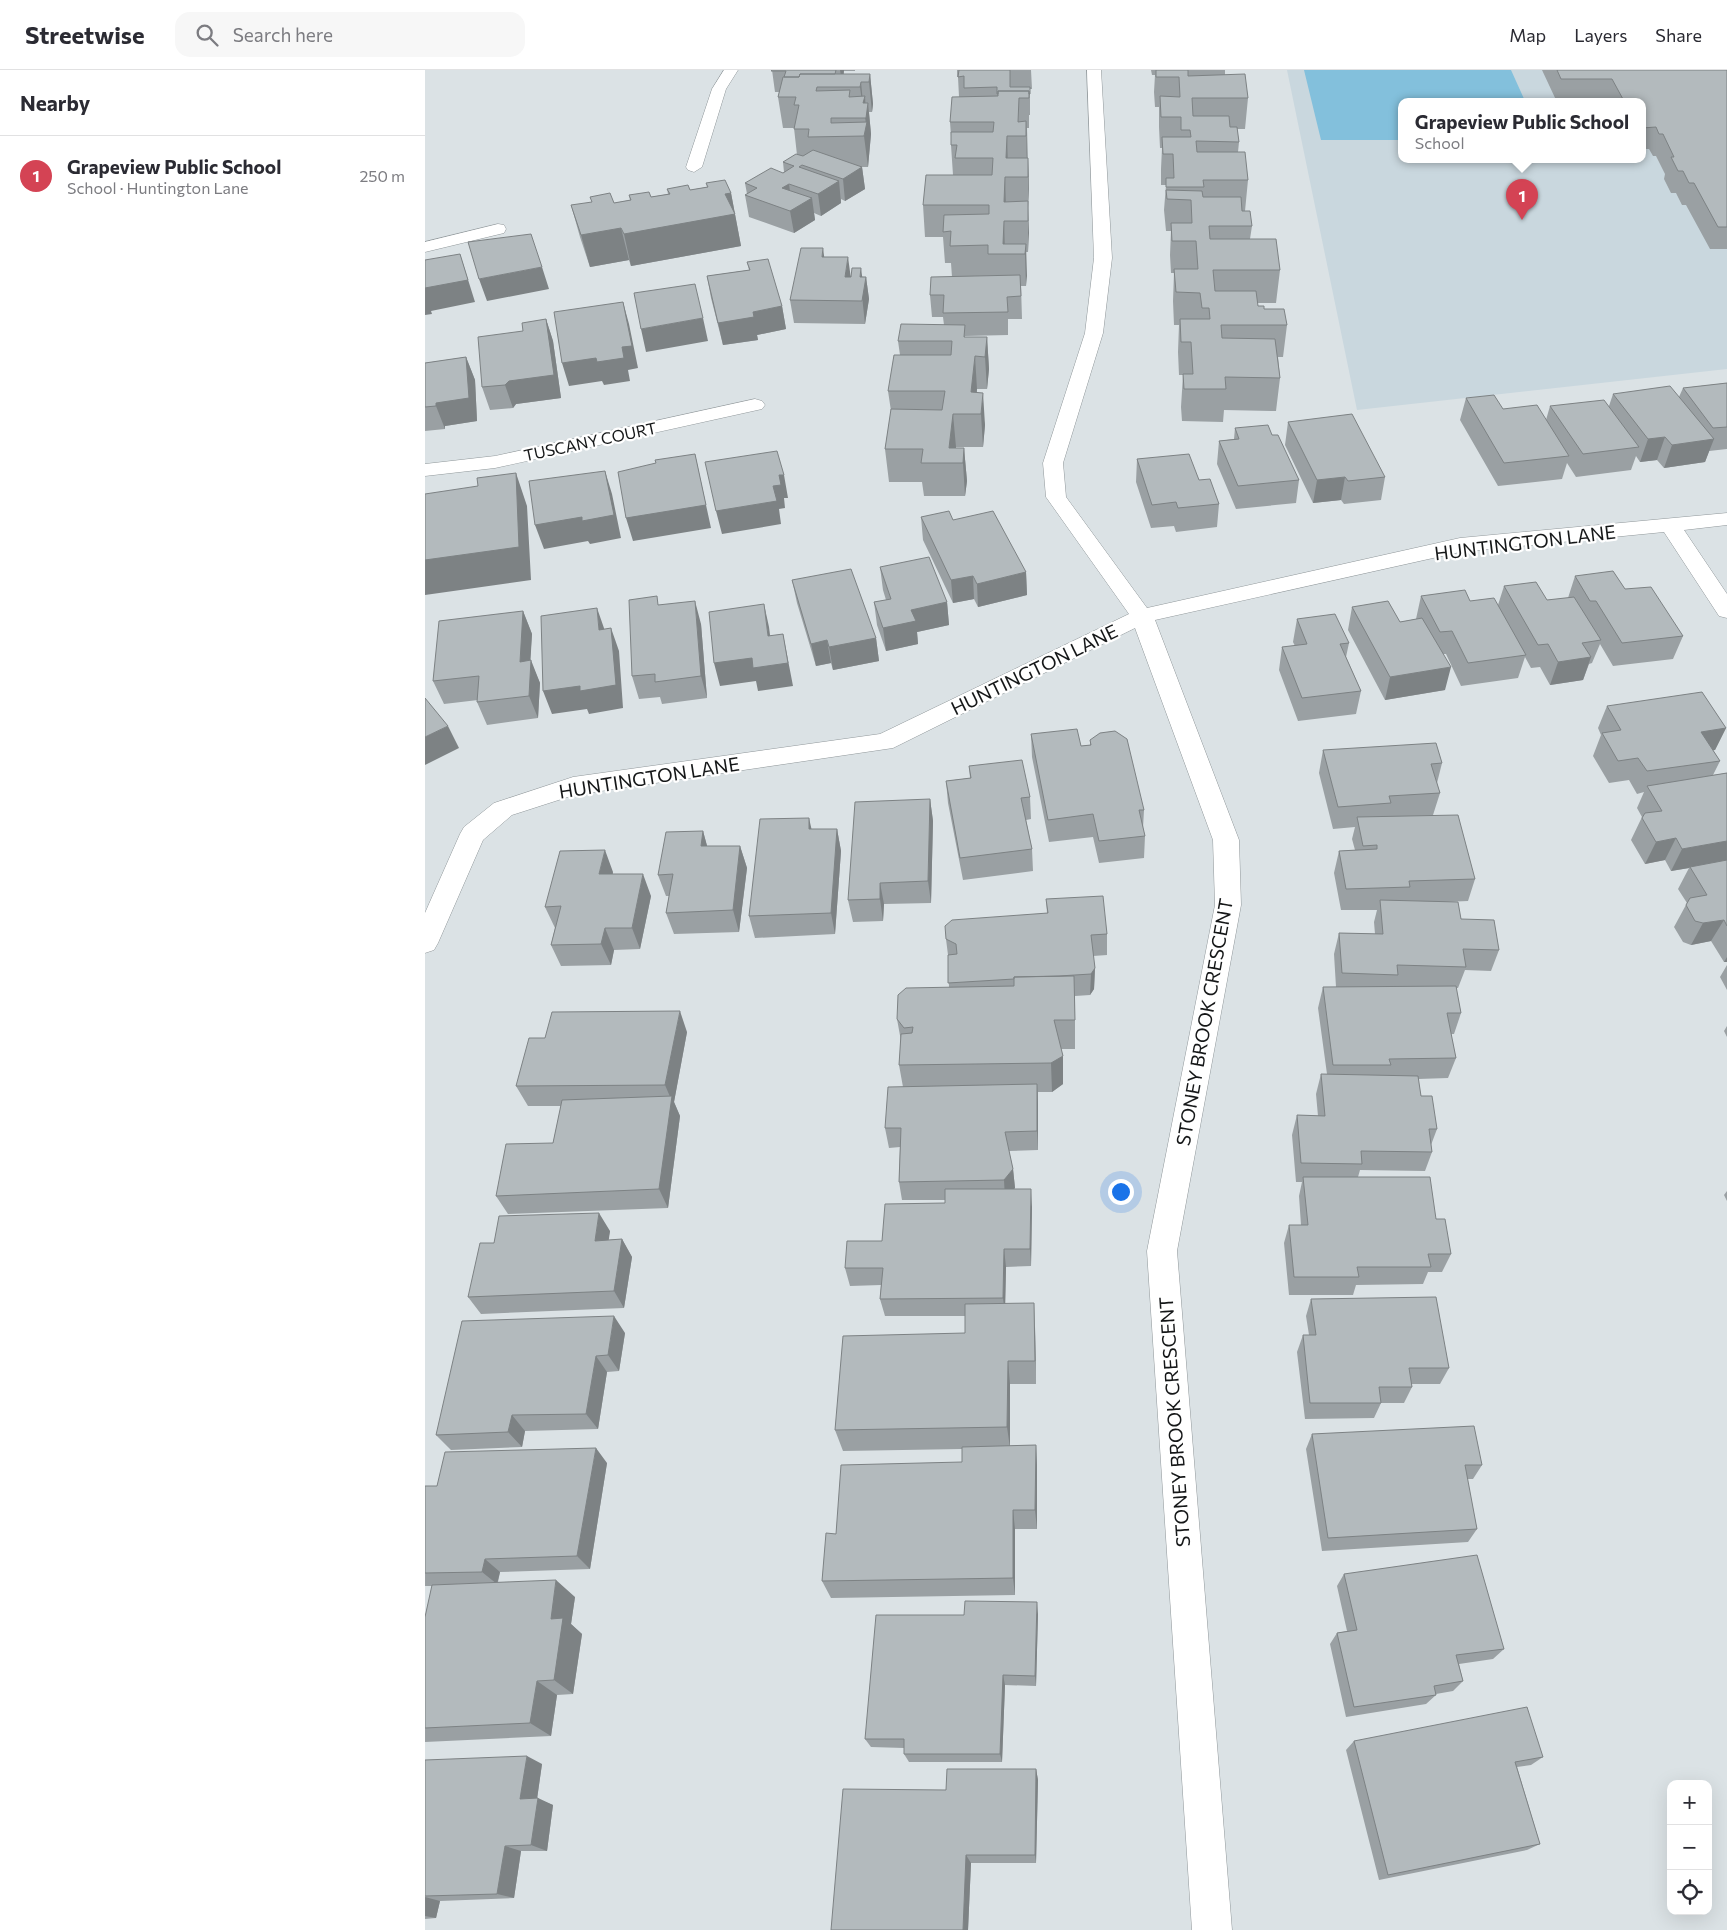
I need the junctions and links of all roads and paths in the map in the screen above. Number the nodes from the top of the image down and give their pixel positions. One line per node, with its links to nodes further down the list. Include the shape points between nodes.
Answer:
1 (731, 70): 3 (street, via 719,89)
2 (1094, 70): 11 (street, STONEY BROOK CRESCENT, via 1103,258 1094,332 1053,463 1056,497)
3 (694, 167)
4 (498, 229): 5 (street)
5 (425, 247)
6 (755, 405): 7 (street, TUSCANY COURT, via 495,462)
7 (425, 470)
8 (1727, 519): 9 (street, HUNTINGTON LANE)
9 (1671, 526): 10 (street); 11 (street, HUNTINGTON LANE, via 1460,545)
10 (1727, 611)
11 (1142, 616): 12 (street, HUNTINGTON LANE, via 885,742 573,786 503,809 473,834); 13 (street, STONEY BROOK CRESCENT, via 1226,840 1228,905 1162,1251)
12 (425, 943)
13 (1212, 1930)

